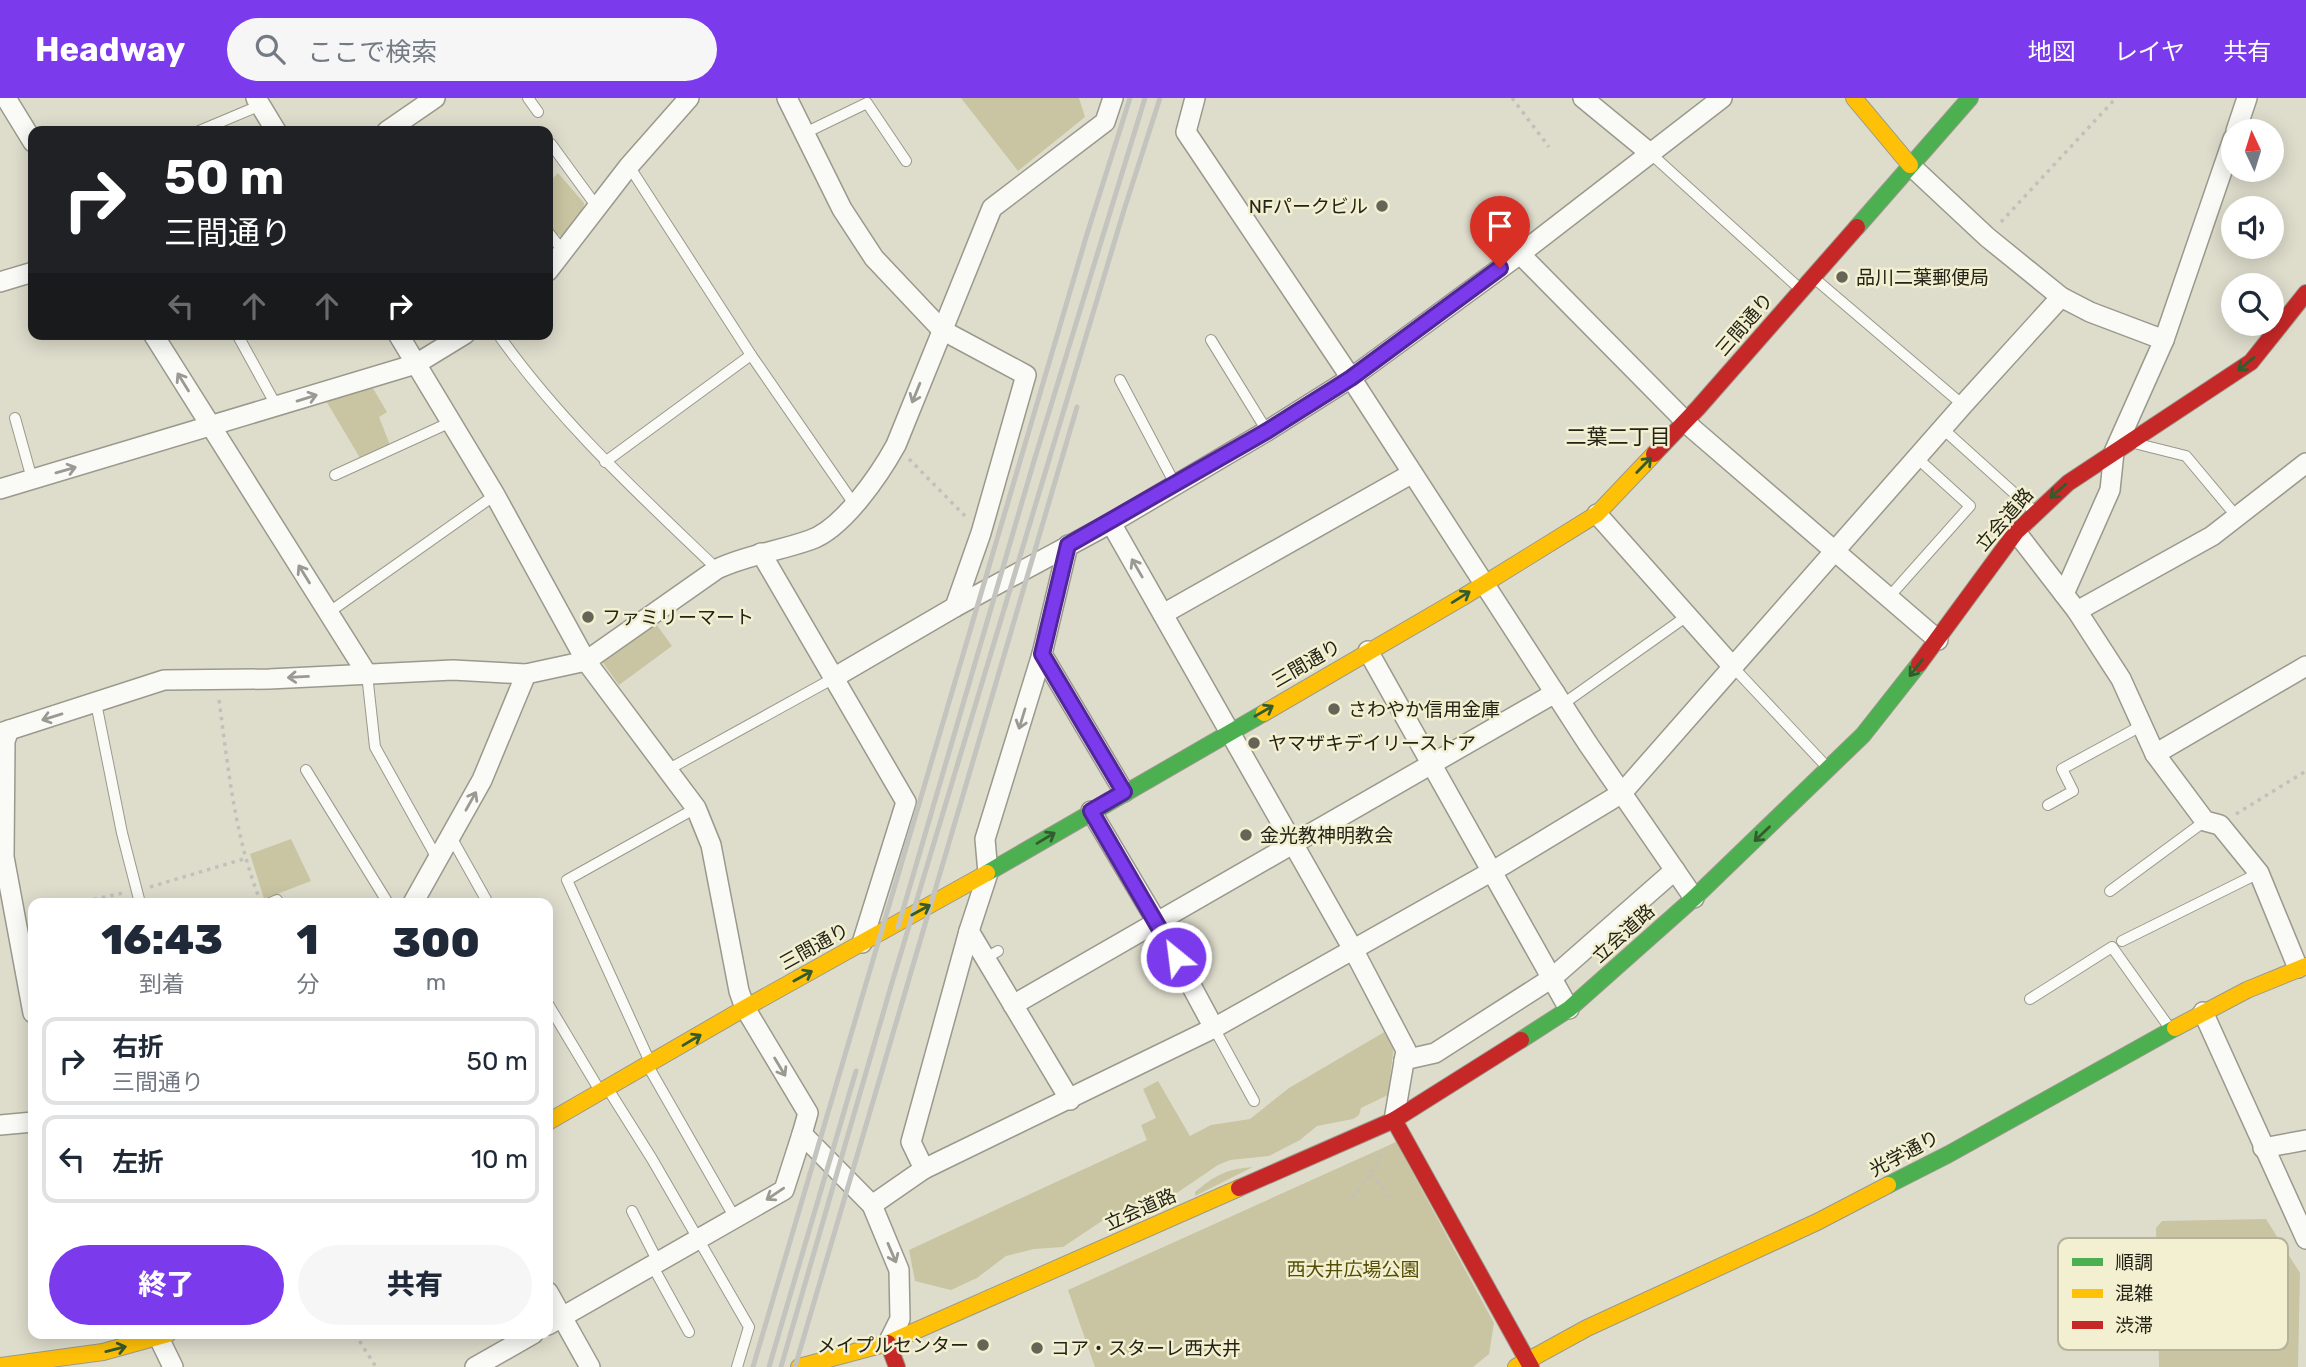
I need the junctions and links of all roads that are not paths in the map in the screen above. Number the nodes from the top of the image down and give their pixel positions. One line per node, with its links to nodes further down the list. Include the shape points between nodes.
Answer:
1 (6, 98): 20 (street)
2 (435, 98): 18 (street)
3 (528, 98): 14 (lane)
4 (689, 98): 25 (street)
5 (787, 98): 19 (street)
6 (1113, 98): 38 (street, via 1105,122 992,208 970,249)
7 (1195, 98): 48 (street, via 1186,132)
8 (1583, 98): 22 (street)
9 (1722, 98): 22 (street)
10 (1854, 98): 24 (street)
11 (1970, 98): 24 (street, 三間通り)
12 (2247, 98): 15 (street)
13 (258, 102): 16 (lane); 17 (street)
14 (538, 112)
15 (2240, 119)
16 (209, 126)
17 (273, 126)
18 (394, 126)
19 (804, 133): 23 (lane, via 867,103); 38 (street, via 821,158 842,209 874,258)
20 (28, 134)
21 (553, 147): 27 (lane)
22 (1650, 153): 30 (street); 35 (lane)
23 (906, 161)
24 (1910, 164): 33 (street, 三間通り); 37 (street)
25 (629, 166): 27 (street); 46 (lane)
26 (2221, 174): 45 (street)
27 (597, 207): 29 (street)
28 (553, 238): 29 (lane)
29 (563, 251): 31 (street)
30 (1520, 254): 48 (street); 53 (street, via 1547,274)
31 (553, 264)
32 (28, 274): 34 (street)
33 (1813, 277): 35 (street, 三間通り); 50 (lane)
34 (0, 282)
35 (1802, 290): 53 (street, 三間通り)
36 (2306, 293): 58 (street, 立会道路, one-way to 58, via 2251,362)
37 (2061, 298): 45 (street); 50 (street)
38 (942, 330): 68 (street, one-way to 68, via 896,445); 81 (street, via 1026,374)
39 (157, 340): 55 (street, one-way to 39)
40 (240, 340): 51 (lane)
41 (402, 340): 47 (street)
42 (455, 340): 47 (street)
43 (502, 340): 60 (lane, via 525,373)
44 (1211, 340): 57 (lane)
45 (2164, 340): 58 (street)
46 (751, 355): 60 (lane); 68 (lane)
47 (416, 364): 51 (street, one-way to 47); 54 (street)
48 (1351, 378): 57 (street); 62 (street)
49 (1120, 380): 65 (lane)
50 (1963, 405): 56 (street)
51 (277, 407): 55 (street)
52 (15, 418): 64 (lane)
53 (1685, 421): 70 (street, 三間通り, one-way to 53); 75 (street, via 1781,498)
54 (452, 422): 63 (lane); 67 (street)
55 (212, 426): 64 (street, one-way to 55); 83 (street, one-way to 55)
56 (1942, 428): 59 (street); 69 (lane)
57 (1267, 431): 65 (street)
58 (2122, 447): 69 (street, 立会道路, one-way to 69); 71 (lane, via 2186,456); 79 (street, via 2110,490)
59 (1917, 458): 75 (street); 80 (lane, via 1970,506)
60 (605, 462): 77 (lane)
61 (2306, 463): 71 (street)
62 (1411, 474): 78 (street); 84 (street)
63 (335, 475)
64 (32, 480): 66 (street)
65 (1175, 484): 72 (street)
66 (0, 489)
67 (495, 495): 83 (lane); 89 (street)
68 (854, 504): 76 (street, via 812,540)
69 (2035, 512): 73 (street, 立会道路)
70 (1597, 514): 78 (street, 三間通り); 85 (street)
71 (2237, 517): 82 (street, via 2212,536)
72 (1111, 523): 74 (street); 84 (street, one-way to 72)
73 (2016, 532): 79 (street); 86 (street, 立会道路)
74 (1068, 545): 81 (street); 88 (street)
75 (1836, 552): 80 (street); 91 (street)
76 (761, 553): 77 (street); 94 (street)
77 (717, 569): 89 (street)
78 (1482, 583): 87 (street, 三間通り, one-way to 78); 95 (street)
79 (2064, 594): 82 (street)
80 (1889, 597): 86 (street)
81 (955, 607): 94 (street)
82 (2077, 611): 97 (street, via 2121,679)
83 (328, 613): 92 (street)
84 (1163, 614): 98 (street)
85 (1687, 616): 91 (street); 95 (lane)
86 (1938, 640): 103 (street, 立会道路, one-way to 103, via 1863,736)
87 (1368, 651): 98 (street, 三間通り, one-way to 87); 101 (street)
88 (1042, 654): 105 (street); 116 (street, one-way to 116, via 985,839)
89 (586, 661): 93 (street); 102 (street)
90 (2306, 666): 100 (street)
91 (1733, 667): 103 (lane); 106 (street)
92 (367, 674): 93 (street, via 453,670); 96 (street, one-way to 96, via 164,680); 113 (lane, via 375,747)
93 (526, 674): 111 (street, one-way to 93, via 482,780)
94 (835, 677): 102 (lane); 128 (street, via 906,802)
95 (1559, 699): 101 (street); 106 (street)
96 (96, 703): 99 (street, one-way to 99); 120 (lane)
97 (2141, 726): 100 (street); 107 (lane, via 2062,769 2073,791)
98 (1230, 731): 105 (street, 三間通り); 112 (street)
99 (4, 732): 119 (street)
100 (2155, 754): 110 (street)
101 (1432, 764): 112 (street); 115 (street)
102 (669, 769): 108 (street)
103 (1829, 769): 124 (street, 立会道路, one-way to 124)
104 (306, 770): 121 (lane)
105 (1124, 792): 109 (street, 三間通り)
106 (1622, 793): 114 (street); 115 (street)
107 (2048, 805)
108 (696, 808): 135 (street, via 711,845); 142 (lane, via 567,880)
109 (1091, 811): 116 (street, 三間通り, one-way to 109); 125 (street)
110 (2212, 823): 117 (street); 118 (lane)
111 (451, 837): 113 (street); 123 (lane)
112 (1293, 844): 125 (street); 129 (street)
113 (438, 860): 122 (street)
114 (1675, 870): 124 (street); 131 (street)
115 (1492, 871): 129 (street); 131 (street)
116 (988, 873): 126 (street); 128 (street, 三間通り, one-way to 116)
117 (2259, 873): 127 (lane); 130 (street)
118 (2110, 891)
119 (6, 896): 132 (street)
120 (139, 898)
121 (385, 898)
122 (416, 898)
123 (485, 898)
124 (1694, 898): 136 (street, 立会道路)
125 (1157, 922): 134 (street); 139 (street)
126 (975, 927): 134 (street); 153 (street, via 911,1142)
127 (2122, 941)
128 (862, 943): 135 (street, 三間通り, one-way to 128)
129 (1354, 951): 139 (street); 141 (street, via 1406,1050)
130 (2302, 967): 138 (street, 光学通り)
131 (1552, 978): 136 (street); 141 (street, via 1435,1053)
132 (28, 991)
133 (2030, 999): 140 (lane, via 2112,947)
134 (1013, 1005): 144 (street)
135 (745, 1008): 142 (street, 三間通り, one-way to 135); 150 (street, one-way to 150, via 808,1114)
136 (1569, 1009): 147 (street, 立会道路)
137 (553, 1012): 143 (lane)
138 (2203, 1012): 140 (street, 光学通り); 152 (street)
139 (1214, 1028): 144 (street); 145 (lane)
140 (2171, 1030): 167 (street, 光学通り, via 1949,1154 1829,1216 1587,1328)
141 (1404, 1060): 147 (street)
142 (649, 1065): 143 (street, 三間通り); 156 (lane)
143 (604, 1090): 146 (street, 三間通り); 157 (lane, via 652,1159)
144 (1070, 1100): 153 (street)
145 (1254, 1101)
146 (553, 1119)
147 (1394, 1120): 165 (street, 立会道路); 167 (street)
148 (28, 1122): 149 (street)
149 (0, 1125)
150 (802, 1134): 154 (street); 156 (street, one-way to 156, via 784,1190)
151 (2306, 1140): 152 (street)
152 (2263, 1148): 158 (street)
153 (925, 1169): 154 (street)
154 (872, 1205): 165 (street, one-way to 165, via 899,1270 900,1319)
155 (632, 1211): 159 (lane)
156 (735, 1218): 157 (street)
157 (698, 1239): 159 (street); 172 (lane, via 749,1327)
158 (2306, 1240)
159 (655, 1263): 160 (street); 161 (lane)
160 (555, 1321): 171 (street)
161 (689, 1332)
162 (147, 1339): 166 (street, one-way to 162, via 103,1352)
163 (162, 1339): 169 (street)
164 (524, 1339): 170 (street)
165 (888, 1343): 173 (street, 立会道路, via 834,1362 824,1359); 174 (street)
166 (21, 1365): 168 (street)
167 (1525, 1365)
168 (0, 1366)
169 (173, 1367)
170 (475, 1367)
171 (590, 1367)
172 (737, 1367)
173 (799, 1367)
174 (897, 1367)

